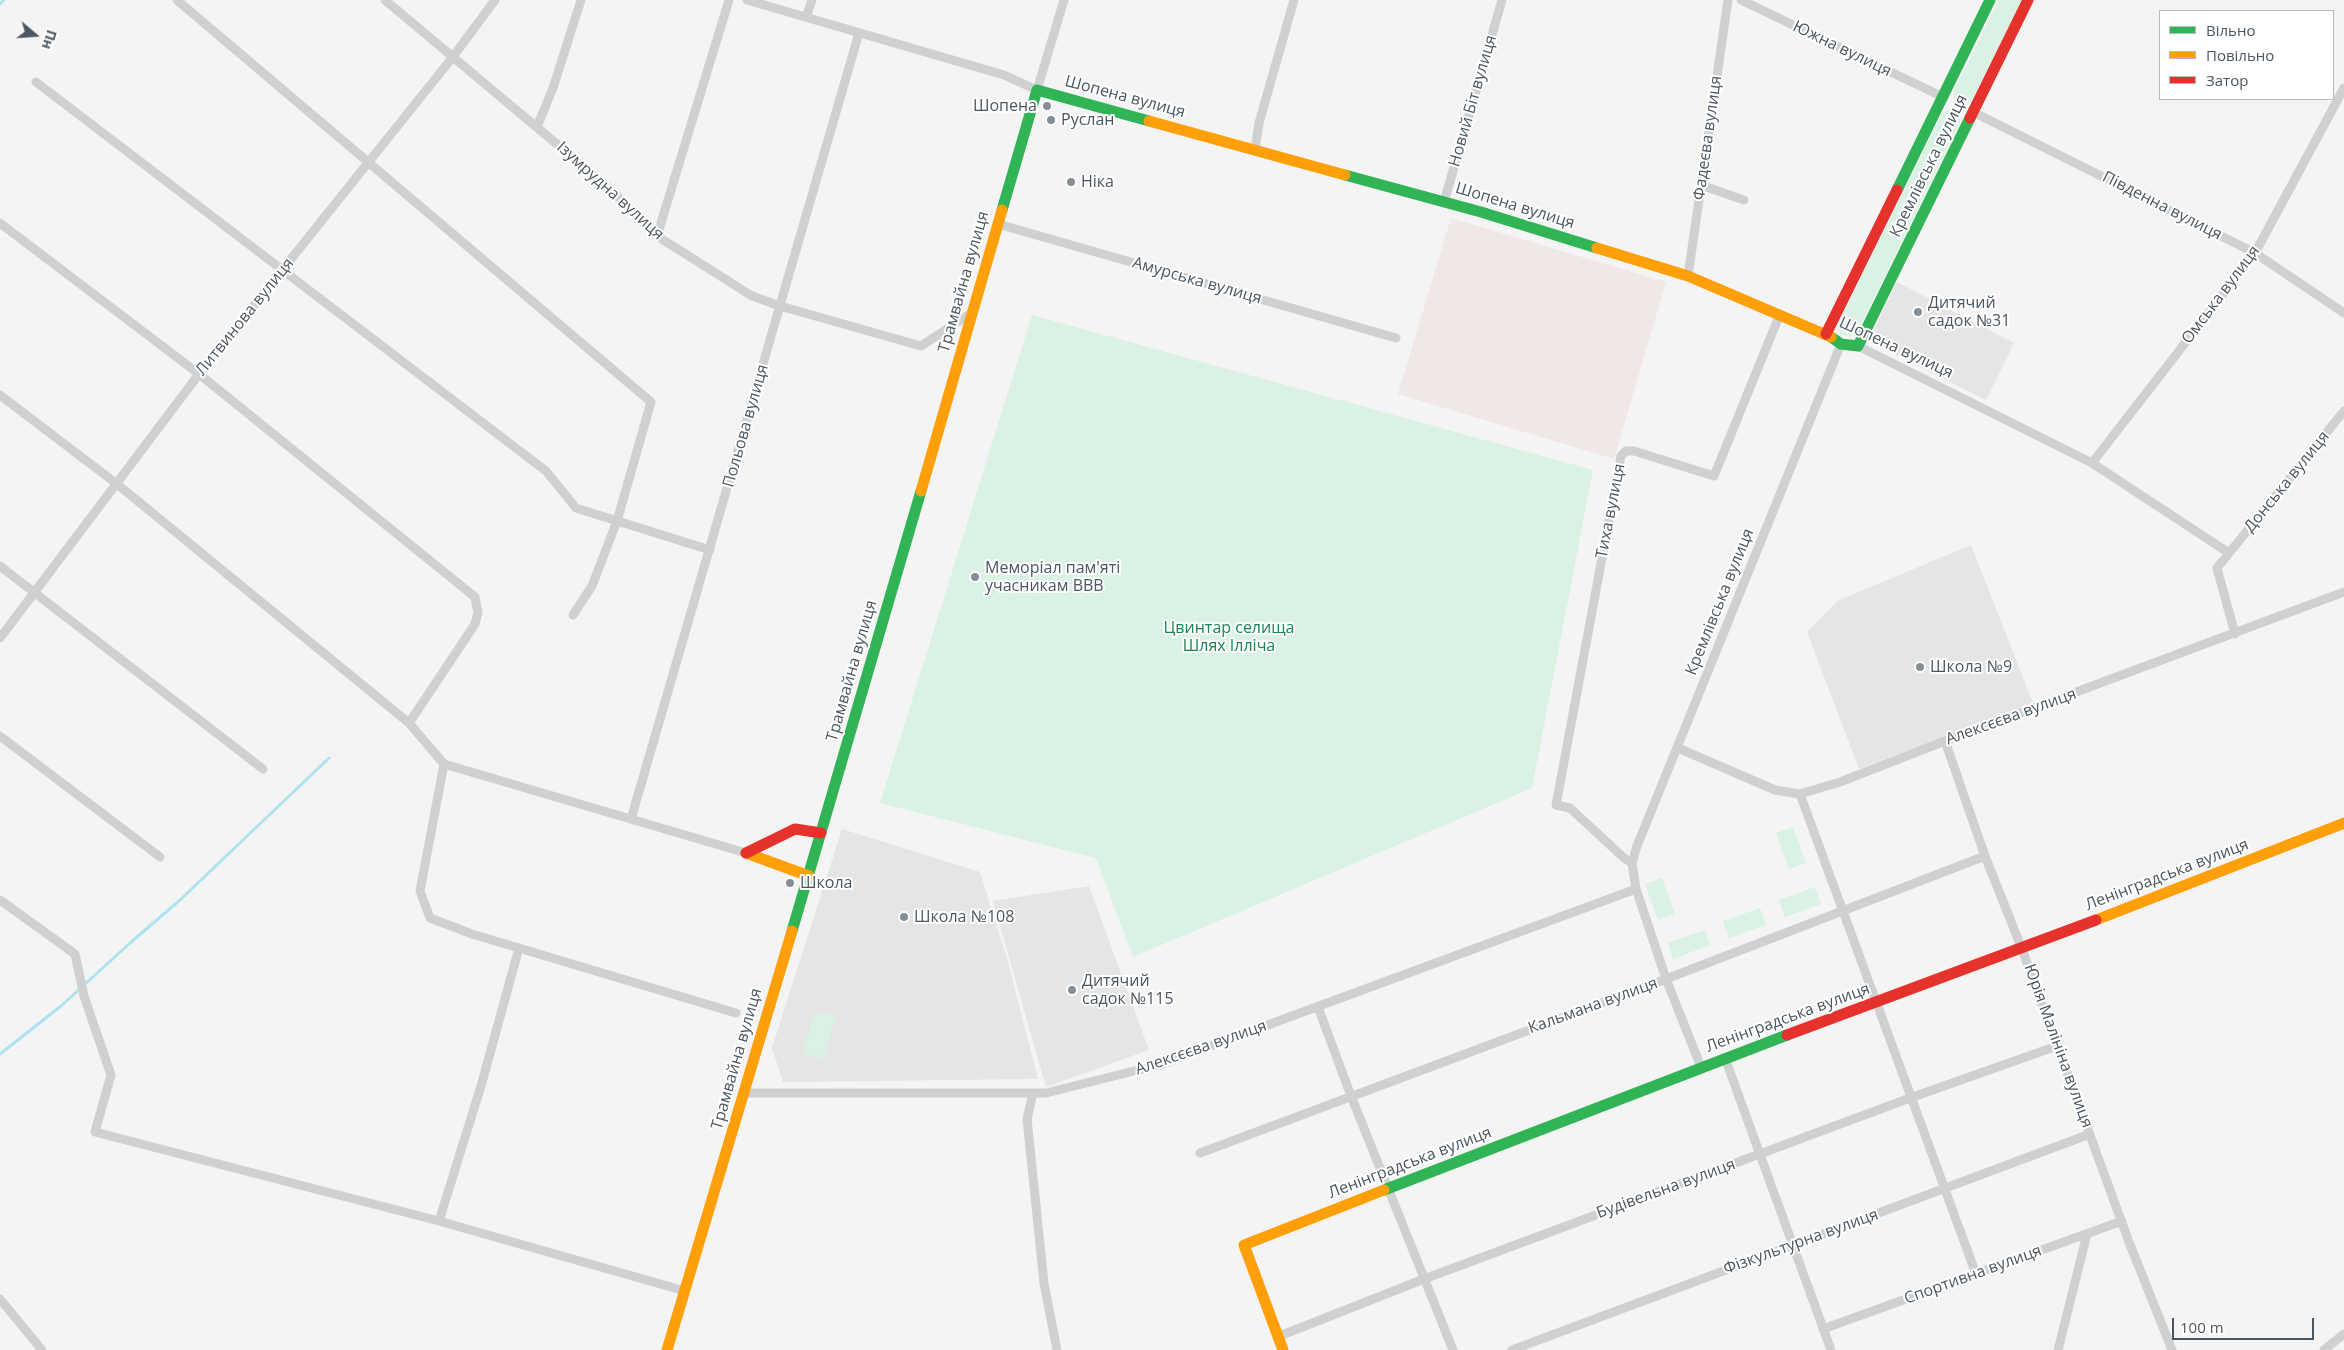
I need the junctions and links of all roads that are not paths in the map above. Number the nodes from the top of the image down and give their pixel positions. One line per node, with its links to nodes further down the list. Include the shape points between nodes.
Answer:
1 (177, 0): 25 (street)
2 (385, 0): 17 (street, Ізумрудна вулиця)
3 (495, 0): 17 (street, Литвинова вулиця)
4 (581, 0): 23 (street)
5 (729, 0): 31 (street)
6 (747, 0): 15 (street, Шопена вулиця)
7 (812, 0): 15 (street)
8 (1064, 0): 20 (street, Трамвайна вулиця)
9 (1294, 0): 24 (street, via 1259,123)
10 (1502, 0): 28 (street, Новий Біт вулиця)
11 (1728, 0): 26 (street, Фадеєва вулиця)
12 (1742, 0): 21 (street, Южна вулиця)
13 (1990, 0): 21 (street, Кремлівська вулиця)
14 (2028, 0): 22 (street, Кремлівська вулиця)
15 (806, 17): 16 (street, Шопена вулиця)
16 (858, 32): 20 (street, Шопена вулиця, via 1004,75); 35 (street, Польова вулиця)
17 (452, 58): 23 (street, Ізумрудна вулиця); 25 (street, Литвинова вулиця)
18 (36, 82): 33 (street)
19 (2344, 88): 32 (street, Омська вулиця)
20 (1037, 90): 24 (street, Шопена вулиця); 30 (street, Трамвайна вулиця)
21 (1943, 97): 39 (street, Кремлівська вулиця)
22 (1973, 112): 32 (street, Південна вулиця); 42 (street, Кремлівська вулиця)
23 (537, 127): 31 (street, Ізумрудна вулиця, via 608,187)
24 (1255, 150): 28 (street, Шопена вулиця)
25 (368, 162): 33 (street, Литвинова вулиця); 48 (street, via 651,402)
26 (1701, 185): 27 (street); 34 (street, Фадеєва вулиця)
27 (1744, 200)
28 (1444, 202): 34 (street, Шопена вулиця)
29 (0, 224): 43 (street)
30 (998, 224): 36 (street, Трамвайна вулиця); 40 (street, Амурська вулиця)
31 (657, 236): 35 (street, Ізумрудна вулиця, via 752,296)
32 (2255, 253): 37 (street, Південна вулиця); 46 (street, Омська вулиця)
33 (283, 270): 43 (street, Литвинова вулиця); 48 (street, via 546,471 576,508)
34 (1688, 276): 38 (street, Шопена вулиця)
35 (780, 306): 36 (street, Ізумрудна вулиця, via 921,346); 49 (street, Польова вулиця)
36 (973, 312): 66 (street, Трамвайна вулиця)
37 (2344, 313)
38 (1780, 314): 39 (street, Шопена вулиця); 70 (street, Тиха вулиця, via 1714,476 1634,451 1626,451 1621,456 1556,805 1570,808)
39 (1826, 334): 41 (street, Шопена вулиця)
40 (1396, 338)
41 (1841, 344): 42 (street, Шопена вулиця); 60 (street, Кремлівська вулиця)
42 (1858, 346): 46 (street, Шопена вулиця)
43 (199, 374): 47 (street, Литвинова вулиця); 57 (street, via 475,597 478,613 475,624)
44 (0, 395): 47 (street)
45 (2344, 410): 50 (street, Донська вулиця)
46 (2092, 463): 50 (street, Шопена вулиця)
47 (116, 484): 53 (street, Литвинова вулиця); 57 (street)
48 (617, 521): 49 (street); 54 (street, via 592,586)
49 (710, 550): 64 (street, Польова вулиця)
50 (2229, 553): 55 (street, Донська вулиця, via 2217,568)
51 (0, 566): 53 (street)
52 (2344, 592): 55 (street, Алексєєва вулиця)
53 (35, 594): 56 (street, Литвинова вулиця); 62 (street)
54 (573, 616)
55 (2235, 634): 59 (street, Алексєєва вулиця)
56 (0, 638)
57 (409, 723): 61 (street)
58 (0, 736): 69 (street)
59 (1945, 741): 63 (street, Алексєєва вулиця); 68 (street, Юрія Малініна вулиця)
60 (1678, 748): 63 (street, Алексєєва вулиця, via 1775,790); 70 (street, Кремлівська вулиця, via 1637,846)
61 (444, 764): 64 (street); 75 (street, via 420,892 430,918)
62 (263, 769)
63 (1800, 794): 74 (street)
64 (631, 819): 67 (street)
65 (2344, 824): 76 (street, Ленінградська вулиця)
66 (821, 833): 67 (street, via 794,828); 71 (street, Трамвайна вулиця)
67 (746, 853): 71 (street)
68 (1985, 856): 74 (street, Кальмана вулиця); 76 (street, Юрія Малініна вулиця)
69 (160, 857)
70 (1632, 867): 72 (street)
71 (809, 876): 84 (street, Трамвайна вулиця)
72 (1636, 889): 77 (street); 79 (street, Алексєєва вулиця)
73 (0, 900): 93 (street, via 75,954 84,996 110,1075 95,1132)
74 (1841, 911): 77 (street, Кальмана вулиця); 78 (street)
75 (519, 948): 80 (street); 93 (street)
76 (2022, 949): 78 (street, Ленінградська вулиця); 81 (street, Юрія Малініна вулиця)
77 (1666, 979): 83 (street); 86 (street, Кальмана вулиця)
78 (1875, 1003): 82 (street, Ленінградська вулиця); 87 (street)
79 (1318, 1006): 85 (street, Алексєєва вулиця, via 1162,1064 1046,1094); 86 (street)
80 (736, 1013)
81 (2058, 1046): 87 (street, Будівельна вулиця); 88 (street, Юрія Малініна вулиця)
82 (1724, 1058): 83 (street, Ленінградська вулиця); 90 (street)
83 (1701, 1067): 91 (street, Ленінградська вулиця)
84 (744, 1093): 85 (street, Алексєєва вулиця); 99 (street, Трамвайна вулиця)
85 (1033, 1093): 106 (street, via 1028,1119 1044,1283)
86 (1351, 1096): 89 (street, Кальмана вулиця); 91 (street)
87 (1910, 1098): 90 (street, Будівельна вулиця); 92 (street)
88 (2090, 1134): 92 (street, Фiзкультурна вулиця); 94 (street, Юрія Малініна вулиця)
89 (1200, 1153)
90 (1760, 1154): 96 (street); 98 (street, Будівельна вулиця)
91 (1388, 1189): 98 (street); 103 (street, Ленінградська вулиця, via 1244,1245)
92 (1944, 1189): 96 (street, Фiзкультурна вулиця); 97 (street)
93 (439, 1221): 99 (street)
94 (2122, 1221): 95 (street, Спортивна вулиця); 112 (street, Юрія Малініна вулиця)
95 (2087, 1234): 97 (street, Спортивна вулиця); 111 (street)
96 (1793, 1245): 101 (street); 109 (street, Фiзкультурна вулиця)
97 (1976, 1274): 101 (street, Спортивна вулиця)
98 (1424, 1279): 103 (street, Будівельна вулиця); 108 (street)
99 (685, 1292): 105 (street, Трамвайна вулиця)
100 (0, 1299): 104 (street)
101 (1823, 1329): 110 (street)
102 (2344, 1334): 113 (street)
103 (1277, 1337): 107 (street)
104 (42, 1350)
105 (667, 1350)
106 (1057, 1350)
107 (1282, 1350)
108 (1453, 1350)
109 (1512, 1350)
110 (1831, 1350)
111 (2058, 1350)
112 (2172, 1350)
113 (2324, 1350)

